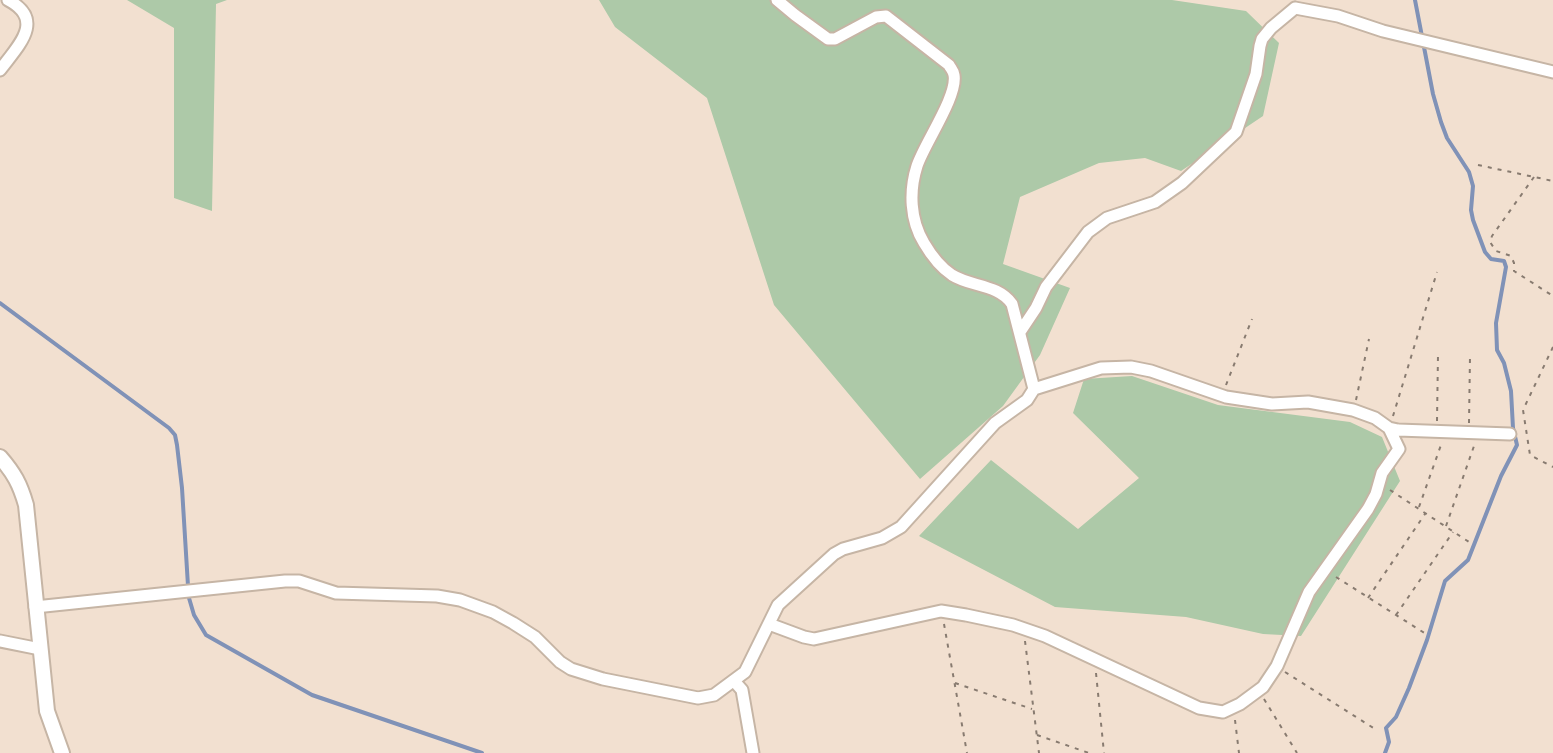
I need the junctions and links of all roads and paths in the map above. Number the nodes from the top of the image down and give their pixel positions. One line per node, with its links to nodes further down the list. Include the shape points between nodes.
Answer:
1 (8, 0): 4 (street, via 28,21)
2 (777, 0): 12 (street, via 828,39 886,16 949,65 955,79 950,97 913,181 914,221 938,264 1007,297)
3 (1292, 4): 5 (street); 12 (street, via 1262,39 1236,132 1155,202 1107,218 1088,232)
4 (0, 70)
5 (1553, 72)
6 (1478, 165): 7 (path)
7 (1534, 177): 8 (path); 10 (path, via 1490,242 1496,251 1511,256 1514,271)
8 (1553, 181)
9 (1437, 272): 20 (path)
10 (1553, 296)
11 (1252, 319): 18 (path)
12 (1020, 332): 17 (street)
13 (1369, 339): 19 (path)
14 (1553, 347): 25 (path, via 1523,410 1530,455)
15 (1438, 354): 21 (path)
16 (1470, 356): 22 (path)
17 (1034, 389): 18 (street, via 1101,368 1131,367); 37 (street, via 995,423 901,527 834,554 778,605)
18 (1222, 396): 19 (street)
19 (1353, 410): 20 (street)
20 (1389, 428): 21 (street); 26 (street, via 1399,449)
21 (1441, 432): 22 (street); 27 (path)
22 (1473, 433): 23 (street); 29 (path)
23 (1510, 434)
24 (0, 457): 34 (street, via 20,484 26,505)
25 (1553, 467)
26 (1379, 483): 27 (path); 32 (street, via 1368,509)
27 (1418, 508): 28 (path)
28 (1425, 513): 29 (path); 33 (path)
29 (1446, 526): 30 (path)
30 (1454, 531): 31 (path); 36 (path)
31 (1469, 542)
32 (1325, 570): 33 (path); 43 (street, via 1309,592)
33 (1368, 598): 36 (path)
34 (35, 607): 41 (street); 44 (street, via 299,581 336,593 460,600 535,637 571,669 603,679 698,698 714,695)
35 (941, 611): 37 (street, via 814,639); 38 (street); 45 (path)
36 (1396, 615): 39 (path)
37 (769, 624): 44 (street, via 745,672)
38 (1023, 628): 42 (street); 48 (path)
39 (1426, 634)
40 (0, 641): 41 (street)
41 (40, 649): 51 (street, via 47,711)
42 (1094, 660): 47 (street, via 1199,708 1223,712); 56 (path)
43 (1279, 660): 47 (street, via 1263,687); 49 (path, via 1285,672)
44 (734, 681): 52 (street, via 742,690)
45 (954, 683): 48 (path); 53 (path)
46 (1262, 696): 58 (path)
47 (1233, 707): 57 (path)
48 (1033, 709): 50 (path)
49 (1375, 729)
50 (1037, 735): 54 (path); 55 (path)
51 (62, 753)
52 (753, 753)
53 (967, 753)
54 (1039, 753)
55 (1089, 753)
56 (1104, 753)
57 (1239, 753)
58 (1297, 753)

